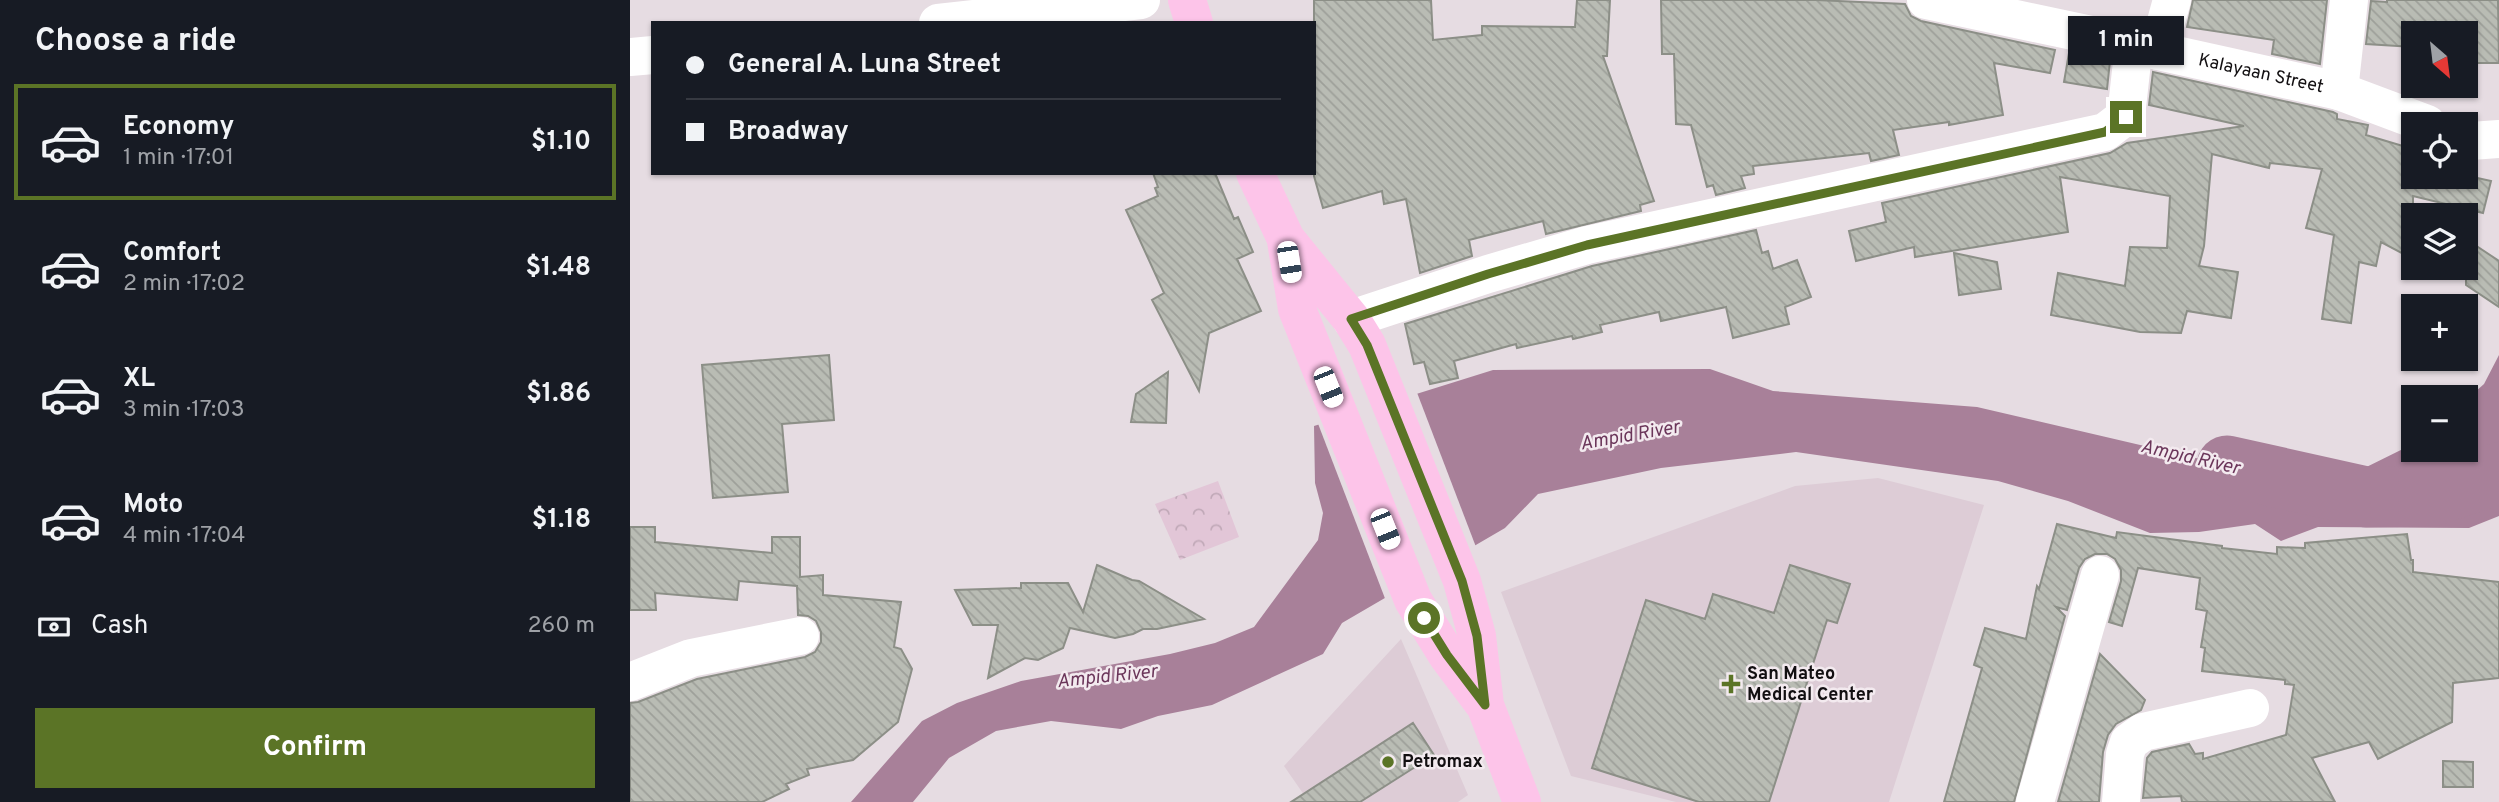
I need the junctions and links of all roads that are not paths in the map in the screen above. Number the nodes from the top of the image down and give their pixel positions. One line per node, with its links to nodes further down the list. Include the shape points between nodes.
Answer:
1 (1141, 0): 6 (street)
2 (1187, 0): 7 (main road)
3 (1926, 0): 8 (street, Kalayaan Street)
4 (2172, 0): 8 (street)
5 (2349, 0): 11 (street)
6 (956, 21)
7 (1193, 21)
8 (2146, 48): 11 (street, Kalayaan Street); 17 (street, via 2126,117 2105,132 1587,245 1488,274)
9 (651, 55): 10 (street)
10 (630, 57)
11 (2339, 91): 12 (street, Kalayaan Street)
12 (2401, 114)
13 (2499, 139): 14 (street)
14 (2478, 140)
15 (1256, 175): 16 (main road)
16 (1286, 239): 17 (main road); 21 (main road, via 1297,309 1413,600)
17 (1359, 332): 21 (main road, via 1462,581 1477,636)
18 (2100, 575): 24 (street)
19 (800, 636): 20 (street, via 691,658)
20 (630, 682)
21 (1485, 705): 23 (main road)
22 (2250, 708): 25 (street, via 2143,732 2129,742)
23 (1522, 802)
24 (2035, 802)
25 (2121, 802)

